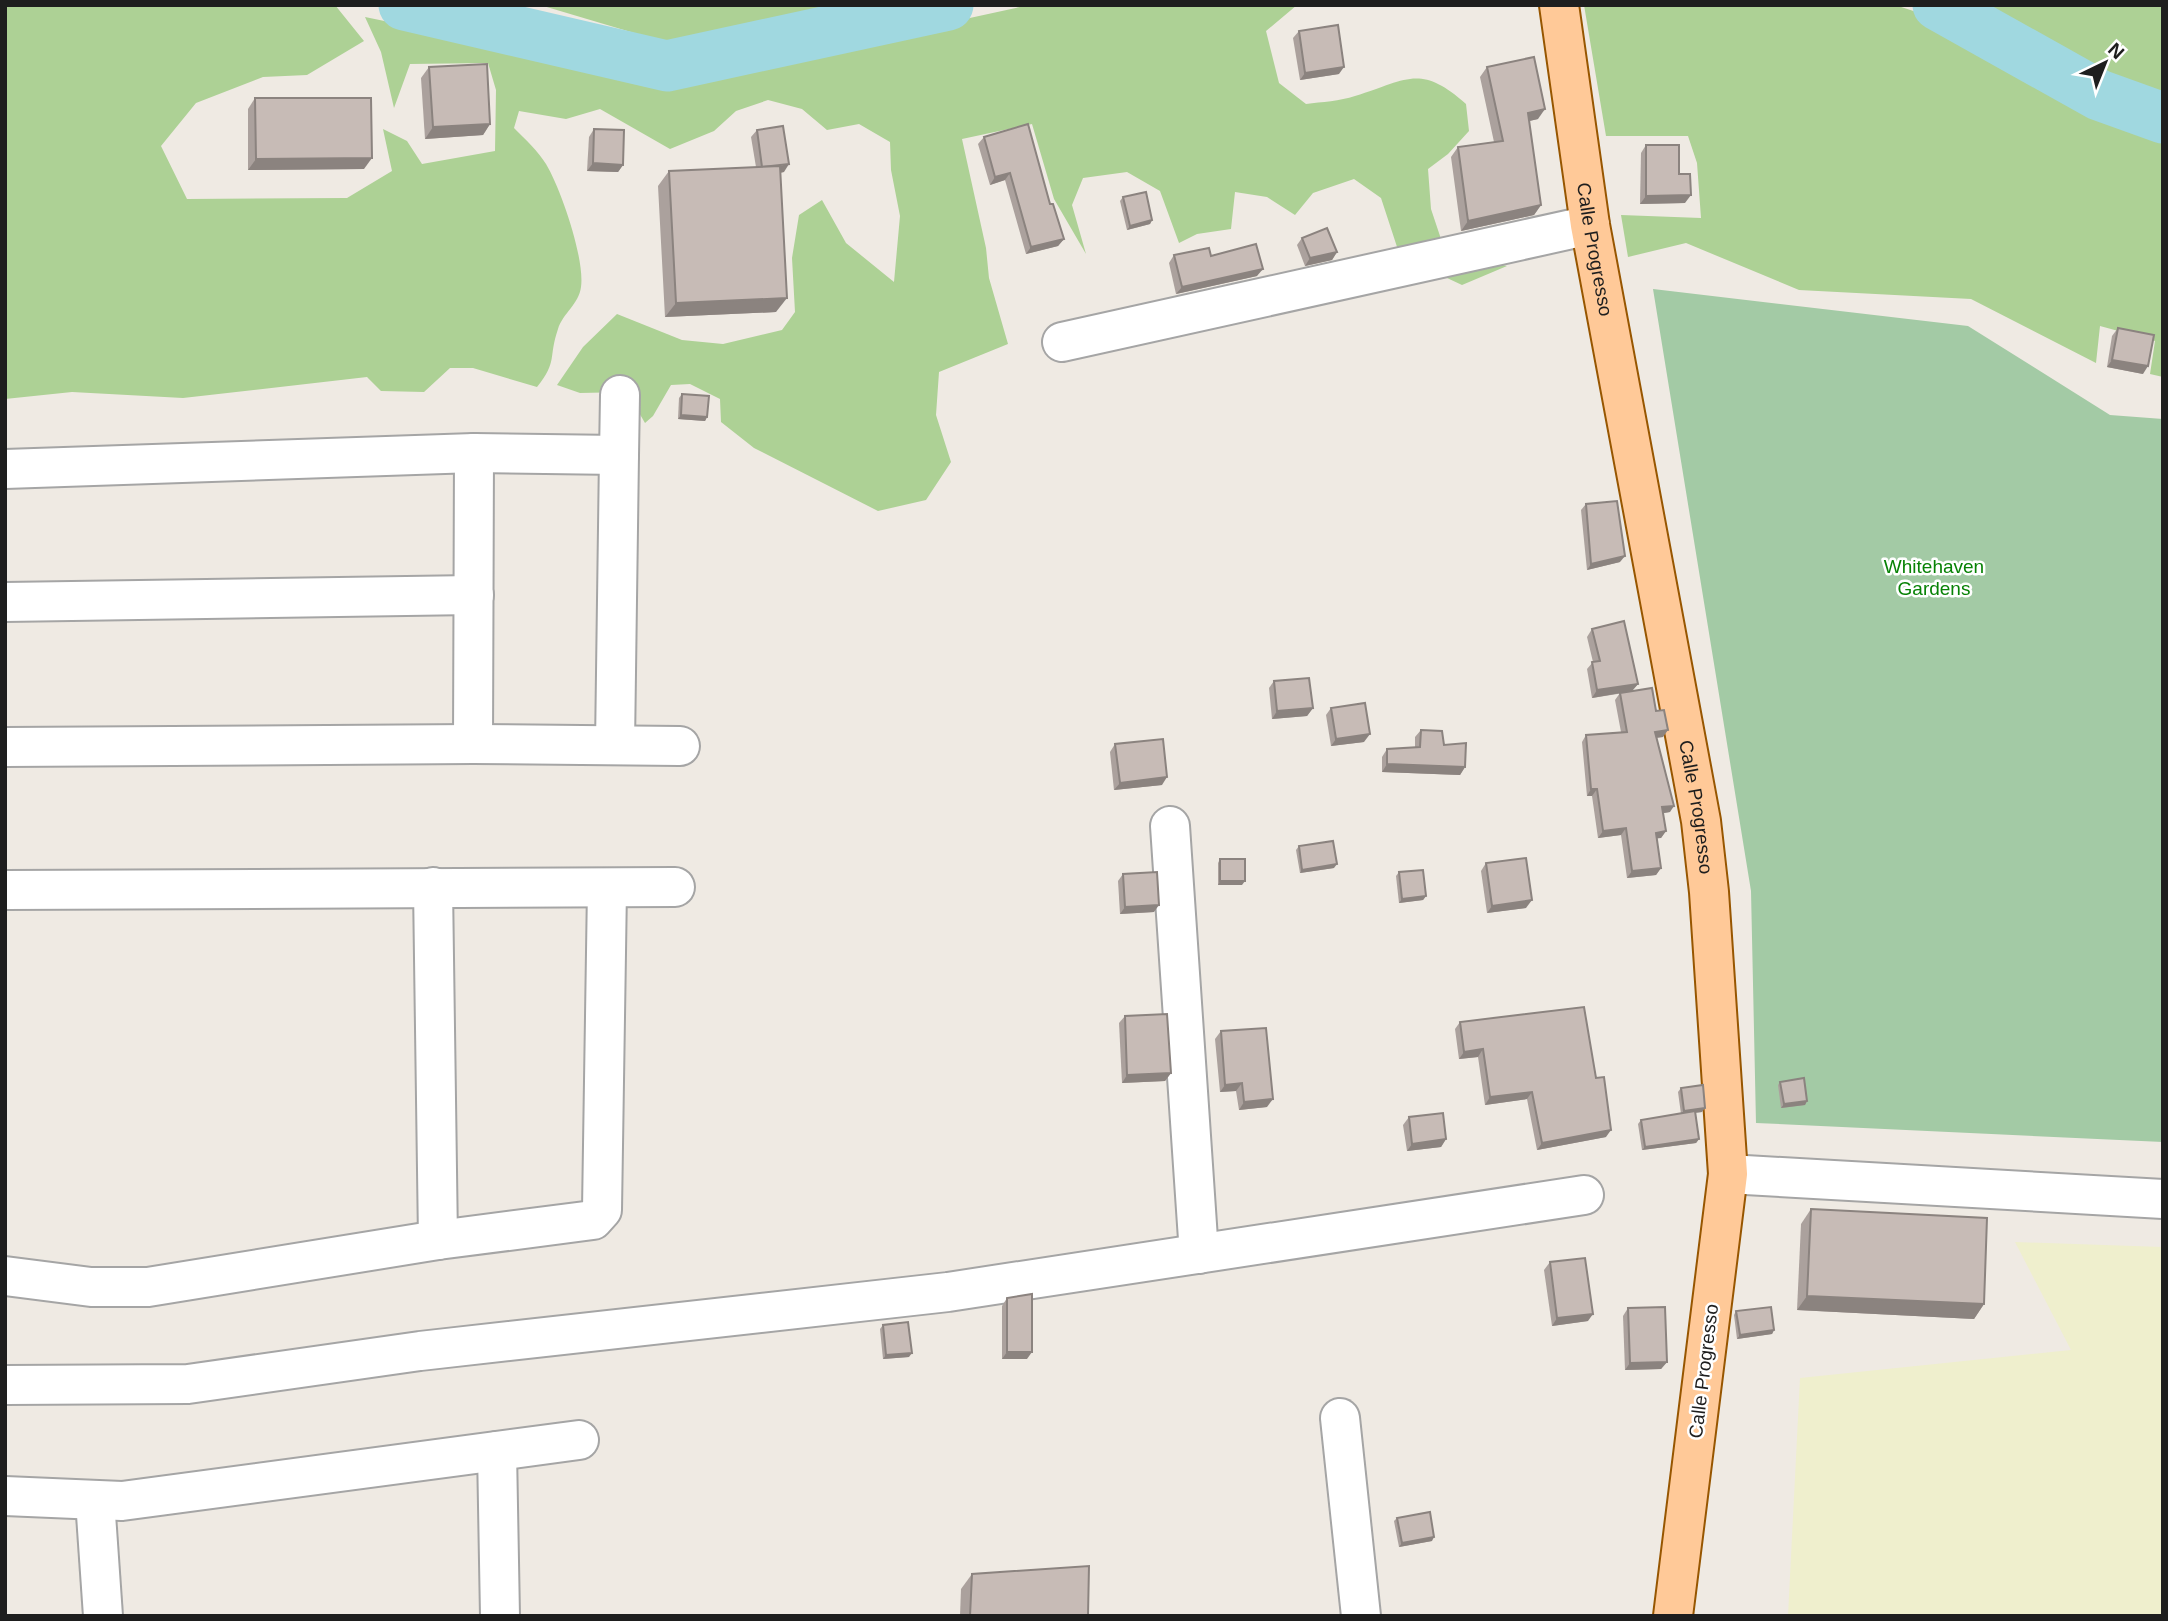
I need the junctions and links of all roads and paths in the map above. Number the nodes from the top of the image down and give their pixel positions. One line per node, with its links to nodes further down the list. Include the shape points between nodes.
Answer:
1 (1559, 5): 2 (main road, Calle Progresso)
2 (1590, 225): 3 (street); 19 (main road, Calle Progresso, via 1701,821)
3 (1062, 342)
4 (620, 395): 6 (street)
5 (474, 453): 6 (street); 7 (street); 8 (street)
6 (619, 455): 11 (street)
7 (5, 469)
8 (474, 595): 9 (street); 10 (street)
9 (5, 602)
10 (473, 744): 11 (street); 13 (street)
11 (615, 745): 12 (street)
12 (680, 746)
13 (5, 747)
14 (1170, 826): 23 (street)
15 (433, 887): 17 (street); 18 (street); 22 (street)
16 (675, 887): 17 (street)
17 (607, 888): 22 (street, via 600,1216)
18 (5, 890)
19 (1728, 1174): 21 (street); 34 (main road, Calle Progresso)
20 (1584, 1195): 23 (street)
21 (2163, 1199)
22 (438, 1240): 24 (street, via 148,1287 91,1287)
23 (1199, 1254): 25 (street, via 948,1292 473,1344 188,1384)
24 (5, 1276)
25 (5, 1385)
26 (1340, 1418): 33 (street)
27 (579, 1440): 28 (street)
28 (497, 1451): 30 (street, via 122,1501); 32 (street)
29 (5, 1496): 30 (street)
30 (95, 1500): 31 (street)
31 (103, 1616)
32 (500, 1616)
33 (1361, 1616)
34 (1673, 1616)

